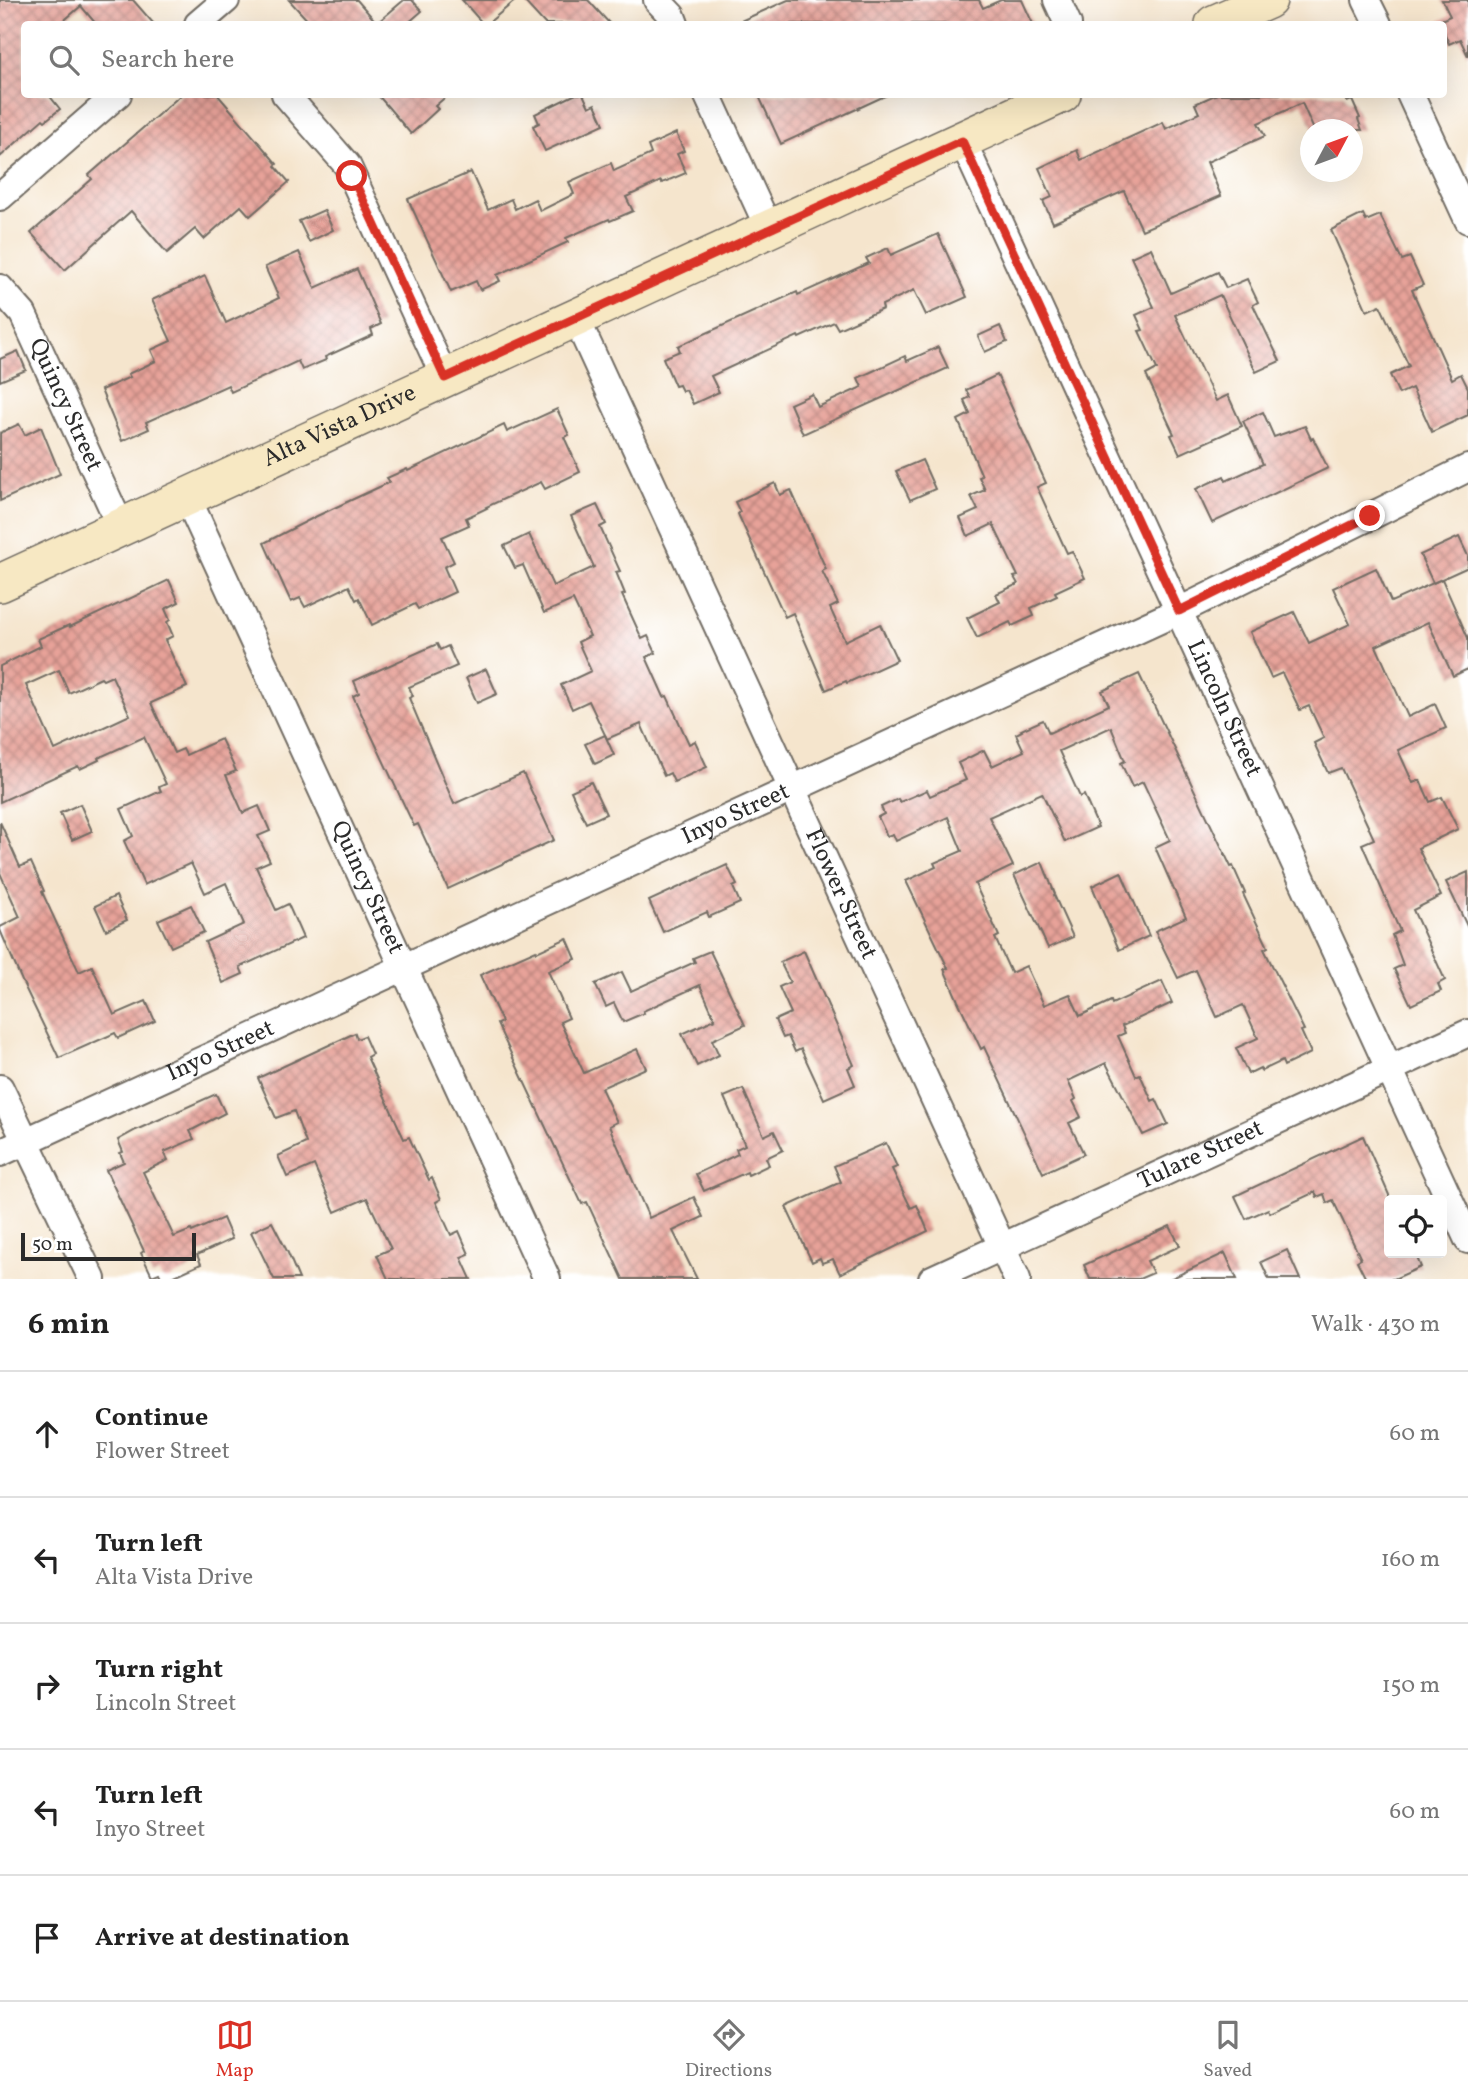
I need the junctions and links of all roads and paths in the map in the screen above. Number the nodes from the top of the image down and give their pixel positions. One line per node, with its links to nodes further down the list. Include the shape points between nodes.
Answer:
1 (657, 0): 5 (street)
2 (1057, 0): 6 (street)
3 (1268, 0): 7 (street)
4 (1366, 0): 8 (street)
5 (674, 21)
6 (1068, 21)
7 (1221, 21)
8 (1376, 21)
9 (113, 98): 15 (street)
10 (288, 98): 20 (street, via 347,165)
11 (710, 98): 17 (street)
12 (1053, 98): 14 (street, Alta Vista Drive)
13 (1412, 98): 16 (street)
14 (962, 141): 17 (street, Alta Vista Drive); 25 (street, Lincoln Street)
15 (0, 197)
16 (1468, 220)
17 (769, 229): 19 (street, Alta Vista Drive)
18 (0, 288): 23 (street, Quincy Street, via 23,314)
19 (576, 318): 20 (street, Alta Vista Drive); 26 (street, Flower Street)
20 (445, 378): 22 (street, Alta Vista Drive)
21 (1468, 468): 25 (street, Inyo Street)
22 (187, 497): 23 (street, Alta Vista Drive); 27 (street, Quincy Street)
23 (121, 527): 24 (street, Alta Vista Drive)
24 (0, 583)
25 (1179, 611): 26 (street, Inyo Street); 29 (street, Lincoln Street)
26 (792, 789): 27 (street, Inyo Street); 34 (street, Flower Street)
27 (404, 968): 31 (street, Inyo Street); 36 (street, Quincy Street)
28 (1468, 1033): 29 (street, Tulare Street)
29 (1390, 1069): 33 (street, Lincoln Street); 34 (street, Tulare Street)
30 (0, 1088): 31 (street)
31 (26, 1141): 32 (street, Inyo Street); 35 (street)
32 (0, 1153)
33 (1468, 1240)
34 (1003, 1247): 37 (street, Tulare Street); 38 (street, Flower Street)
35 (92, 1279)
36 (547, 1279)
37 (932, 1279)
38 (1017, 1279)

